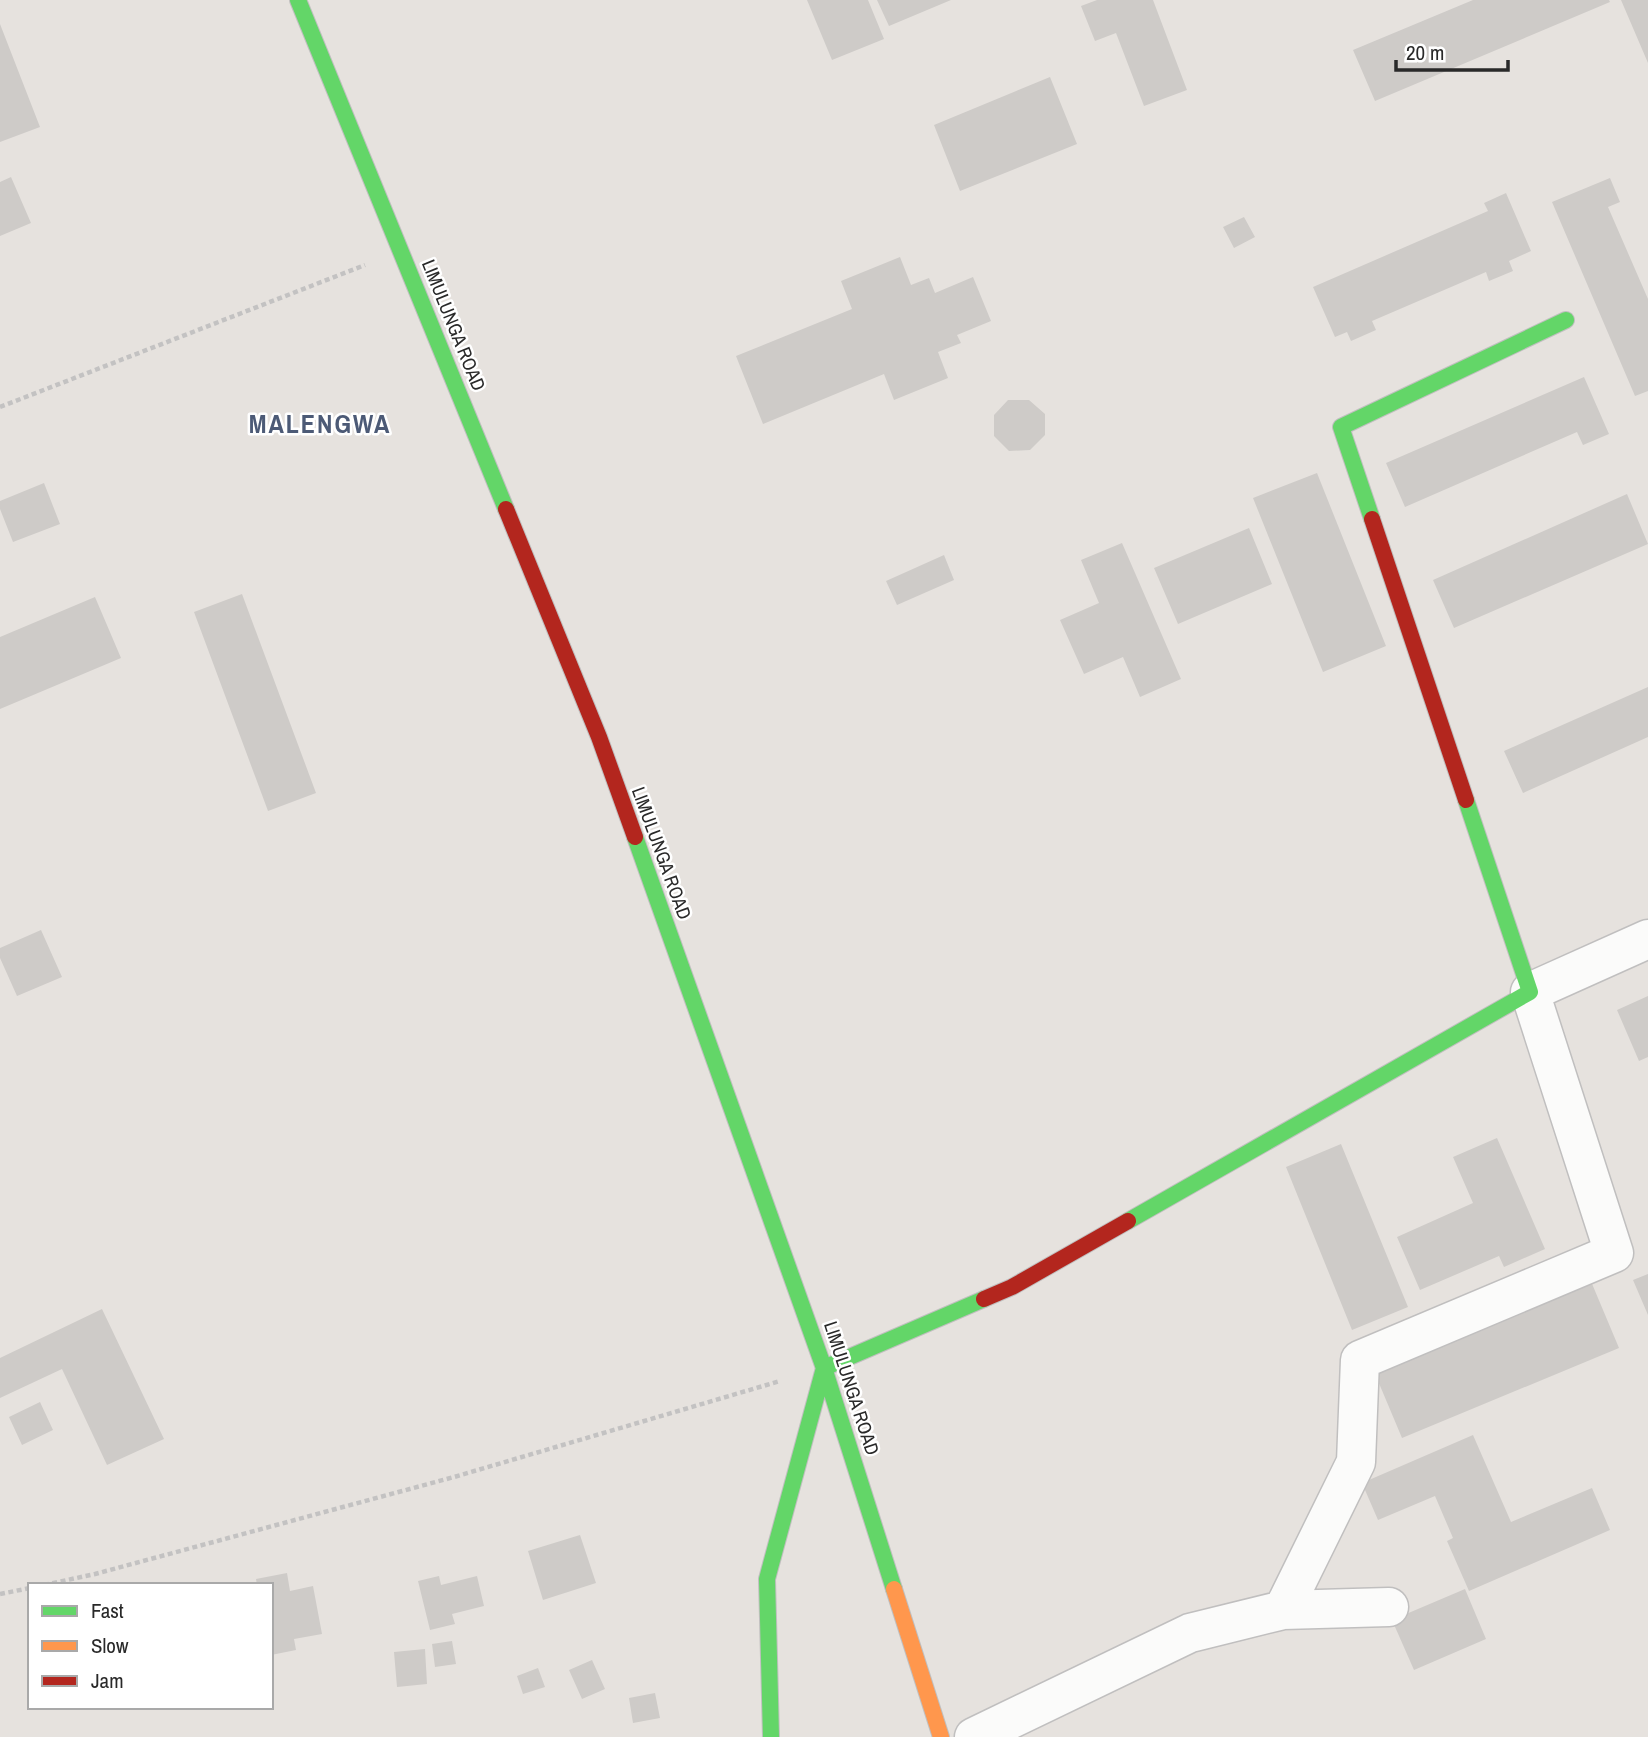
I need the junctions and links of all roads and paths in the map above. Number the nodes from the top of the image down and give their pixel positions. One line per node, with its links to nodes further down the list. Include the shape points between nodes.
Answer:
1 (298, 0): 2 (street, LIMULUNGA ROAD)
2 (401, 251): 4 (path); 7 (street, LIMULUNGA ROAD, via 598,737)
3 (1566, 320): 6 (street, via 1341,427)
4 (0, 407)
5 (1648, 939): 6 (street)
6 (1530, 992): 7 (street, via 1012,1287); 12 (street, via 1614,1252 1360,1360 1356,1462)
7 (824, 1368): 8 (path, via 454,1478); 13 (street, via 767,1578); 14 (street, LIMULUNGA ROAD)
8 (53, 1583)
9 (28, 1588): 10 (path)
10 (0, 1594)
11 (1389, 1606): 12 (street)
12 (1283, 1610): 15 (street, via 1190,1633)
13 (771, 1737)
14 (941, 1737)
15 (974, 1737)

